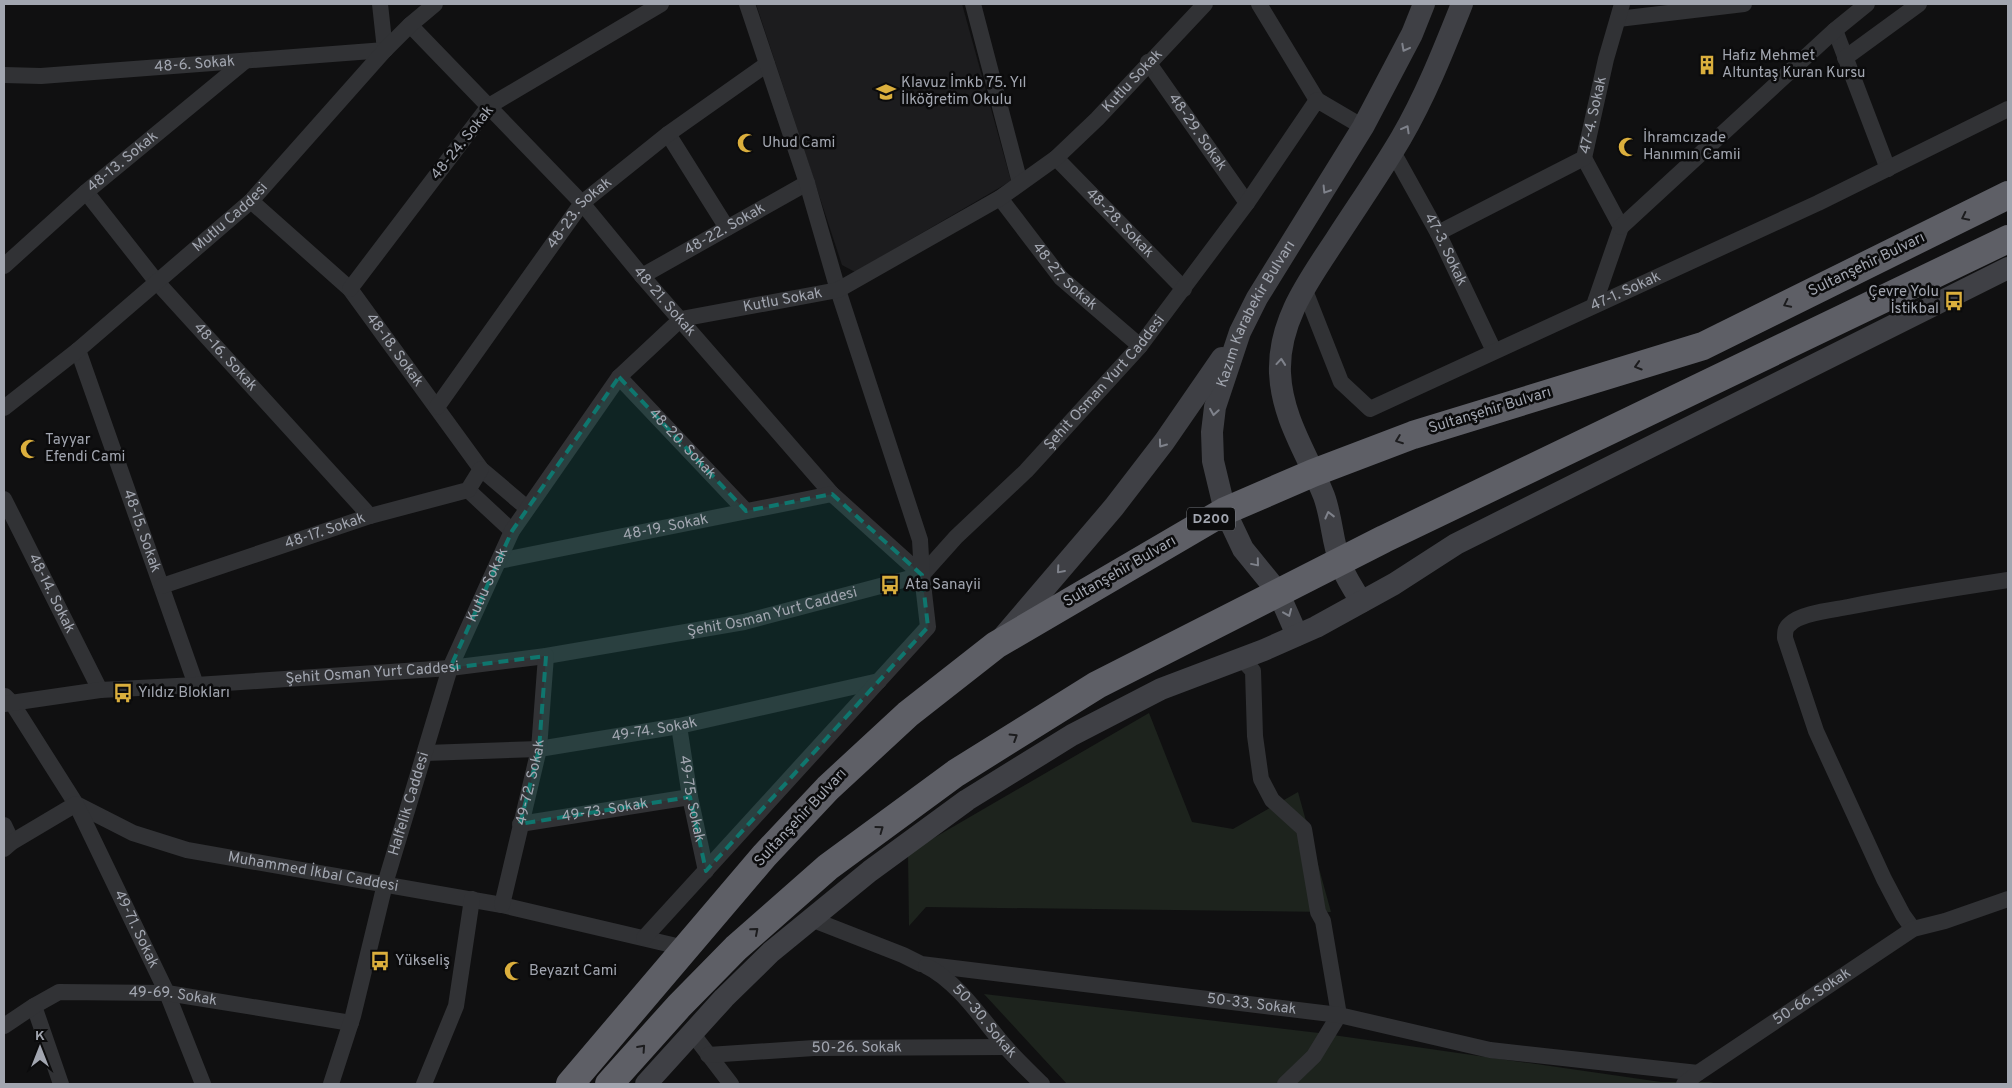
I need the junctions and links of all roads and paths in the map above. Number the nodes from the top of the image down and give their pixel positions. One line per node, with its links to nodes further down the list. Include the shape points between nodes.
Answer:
1 (380, 4): 16 (street)
2 (435, 4): 14 (street, Mutlu Caddesi)
3 (661, 4): 23 (street, 48-24. Sokak)
4 (747, 4): 20 (street)
5 (973, 4): 32 (street)
6 (1205, 4): 19 (street, Kutlu Sokak)
7 (1258, 4): 22 (street)
8 (1424, 4): 25 (street, Kazım Karabekir Bulvarı, one-way to 25, via 1412,34)
9 (1462, 4): 27 (street, Kazım Karabekir Bulvarı, one-way to 9, via 1423,96)
10 (1744, 4): 13 (street)
11 (1867, 4): 15 (street)
12 (1919, 4): 17 (street)
13 (1620, 12): 29 (street, 47-4. Sokak)
14 (410, 25): 16 (street, Mutlu Caddesi); 23 (street, 48-21. Sokak)
15 (1835, 30): 17 (street); 39 (street)
16 (385, 50): 18 (street, 48-6. Sokak); 36 (street, Mutlu Caddesi)
17 (1845, 58): 30 (street)
18 (245, 61): 21 (street, 48-6. Sokak, via 42,76); 33 (street, 48-13. Sokak)
19 (1148, 62): 28 (street, Kutlu Sokak, via 1097,119); 38 (street, 48-29. Sokak)
20 (767, 64): 26 (street, 48-23. Sokak); 31 (street)
21 (4, 75)
22 (1317, 100): 25 (street); 38 (street, Şehit Osman Yurt Caddesi)
23 (489, 106): 37 (street, 48-21. Sokak); 48 (street, 48-24. Sokak)
24 (2008, 109): 30 (street, 47-1. Sokak)
25 (1363, 127): 53 (street, Kazım Karabekir Bulvarı, one-way to 53, via 1257,298)
26 (668, 134): 37 (street, 48-23. Sokak); 40 (street)
27 (1393, 152): 41 (street, 47-3. Sokak); 47 (street, Kazım Karabekir Bulvarı)
28 (1056, 158): 32 (street, Kutlu Sokak); 49 (street, 48-28. Sokak)
29 (1584, 158): 39 (street); 41 (street, 47-4. Sokak)
30 (1888, 168): 51 (street, 47-1. Sokak)
31 (807, 183): 40 (street, 48-22. Sokak); 50 (street)
32 (1020, 183): 35 (street, Kutlu Sokak)
33 (86, 192): 43 (street, 48-13. Sokak); 46 (street, 48-16. Sokak)
34 (2008, 195): 61 (highway, Sultanşehir Bulvarı / D200, one-way to 61, via 1703,346 1413,435)
35 (1000, 198): 50 (street, Kutlu Sokak); 54 (street, 48-27. Sokak, via 1062,278)
36 (250, 201): 46 (street, Mutlu Caddesi); 48 (street, 48-18. Sokak)
37 (582, 203): 45 (street, 48-21. Sokak); 58 (street, 48-23. Sokak)
38 (1247, 203): 49 (street, Şehit Osman Yurt Caddesi)
39 (1621, 227): 51 (street)
40 (727, 228): 45 (street, 48-22. Sokak)
41 (1438, 233): 56 (street, 47-3. Sokak)
42 (2008, 239): 71 (highway)
43 (4, 266)
44 (2008, 268): 76 (street, via 1456,544)
45 (642, 276): 52 (street, 48-21. Sokak)
46 (156, 281): 55 (street, Mutlu Caddesi); 68 (street, 48-16. Sokak)
47 (1304, 288): 56 (street, 47-1. Sokak, via 1341,382 1370,409); 61 (street, Kazım Karabekir Bulvarı, one-way to 47, via 1288,418 1280,370 1285,332)
48 (350, 289): 58 (street, 48-18. Sokak)
49 (1184, 289): 54 (street, Şehit Osman Yurt Caddesi)
50 (838, 290): 52 (street, Kutlu Sokak); 72 (street, via 920,540)
51 (1594, 305): 56 (street, 47-1. Sokak)
52 (681, 319): 57 (street, Kutlu Sokak); 63 (street, 48-21. Sokak)
53 (1240, 332): 67 (street, Kazım Karabekir Bulvarı, one-way to 67, via 1215,407 1212,432 1213,462); 78 (street, one-way to 78, via 1164,442 1114,507)
54 (1140, 346): 72 (street, Şehit Osman Yurt Caddesi, via 1026,471 956,537)
55 (78, 350): 59 (street, Mutlu Caddesi); 74 (street, 48-15. Sokak)
56 (1494, 351)
57 (619, 377): 65 (street, Kutlu Sokak); 66 (street, 48-20. Sokak)
58 (438, 407): 60 (street, 48-18. Sokak)
59 (4, 408)
60 (482, 469): 62 (street); 65 (street, 48-18. Sokak)
61 (1313, 473): 67 (highway, Sultanşehir Bulvarı / D200); 71 (street, Kazım Karabekir Bulvarı, one-way to 61, via 1327,505)
62 (468, 490): 68 (street, 48-17. Sokak); 69 (street)
63 (832, 494): 66 (street, 48-19. Sokak); 72 (street, 48-21. Sokak)
64 (4, 499): 84 (street, 48-14. Sokak)
65 (527, 508): 69 (street, Kutlu Sokak)
66 (746, 511): 70 (street, 48-19. Sokak)
67 (1225, 511): 75 (street, Kazım Karabekir Bulvarı, one-way to 75, via 1243,549); 78 (highway, Sultanşehir Bulvarı / D200)
68 (370, 516): 74 (street, 48-17. Sokak)
69 (512, 531): 70 (street, Kutlu Sokak)
70 (499, 561): 81 (street, Kutlu Sokak)
71 (1340, 563): 75 (highway); 76 (street, Kazım Karabekir Bulvarı)
72 (922, 575): 79 (street, Şehit Osman Yurt Caddesi, via 744,622); 82 (street, via 928,627)
73 (2008, 580): 100 (street, via 1930,591 1824,612 1799,618 1786,630 1785,638 1816,731 1884,879)
74 (162, 586): 83 (street, 48-15. Sokak)
75 (1278, 592): 77 (street, Kazım Karabekir Bulvarı, one-way to 77); 118 (highway, one-way to 75, via 736,948 828,867 956,773 1097,685)
76 (1361, 602): 77 (street)
77 (1297, 635): 80 (street)
78 (996, 645): 102 (highway, Sultanşehir Bulvarı / D200, via 861,755 764,856)
79 (546, 656): 81 (street, Şehit Osman Yurt Caddesi); 87 (street, 49-72. Sokak)
80 (1242, 659): 99 (street, via 1161,689 1072,735 932,824); 106 (street, via 1254,671 1255,736 1261,779 1272,800 1304,829)
81 (450, 668): 83 (street, Şehit Osman Yurt Caddesi); 88 (street, Halfelik Caddesi)
82 (879, 681): 86 (street, 49-74. Sokak); 94 (street)
83 (196, 685): 84 (street, Şehit Osman Yurt Caddesi)
84 (100, 690): 85 (street, Şehit Osman Yurt Caddesi)
85 (7, 700): 90 (street)
86 (680, 726): 87 (street, 49-74. Sokak); 89 (street, 49-75. Sokak)
87 (539, 749): 88 (street, 49-74. Sokak); 91 (street, 49-72. Sokak)
88 (426, 753): 95 (street, Halfelik Caddesi)
89 (690, 797): 91 (street, 49-73. Sokak); 94 (street, 49-75. Sokak)
90 (76, 804): 93 (street); 95 (street, Muhammed İkbal Caddesi, via 133,833 187,850); 104 (street, 49-71. Sokak)
91 (520, 824): 98 (street, 49-72. Sokak)
92 (4, 825): 93 (street)
93 (8, 846)
94 (706, 872): 101 (street)
95 (385, 884): 96 (street, Muhammed İkbal Caddesi); 107 (street, Halfelik Caddesi)
96 (472, 899): 98 (street, Muhammed İkbal Caddesi); 116 (street, via 456,1006)
97 (2008, 899): 100 (street, 50-66. Sokak)
98 (502, 905): 101 (street, Muhammed İkbal Caddesi)
99 (811, 919): 103 (street, 50-33. Sokak); 109 (street, via 747,974)
100 (1913, 929): 112 (street, 50-66. Sokak)
101 (644, 938): 102 (street, Muhammed İkbal Caddesi)
102 (685, 948): 117 (highway, Sultanşehir Bulvarı / D200)
103 (921, 964): 106 (street, 50-33. Sokak); 110 (street, 50-30. Sokak, via 938,972)
104 (167, 992): 105 (street, 49-69. Sokak, via 59,992); 107 (street, 49-69. Sokak); 114 (street, 49-71. Sokak)
105 (34, 1006): 108 (street, 49-69. Sokak); 113 (street)
106 (1339, 1015): 112 (street, 50-33. Sokak, via 1490,1050); 122 (street, via 1314,1056)
107 (351, 1023): 115 (street, Halfelik Caddesi)
108 (4, 1026)
109 (692, 1033): 111 (street); 119 (street)
110 (1005, 1047): 111 (street, 50-26. Sokak, via 814,1048); 121 (street, 50-30. Sokak)
111 (708, 1055): 120 (street)
112 (1698, 1073): 123 (street, 50-66. Sokak)
113 (61, 1084)
114 (203, 1084)
115 (331, 1084)
116 (424, 1084)
117 (570, 1084)
118 (609, 1084)
119 (646, 1084)
120 (731, 1084)
121 (1042, 1084)
122 (1285, 1084)
123 (1684, 1084)

